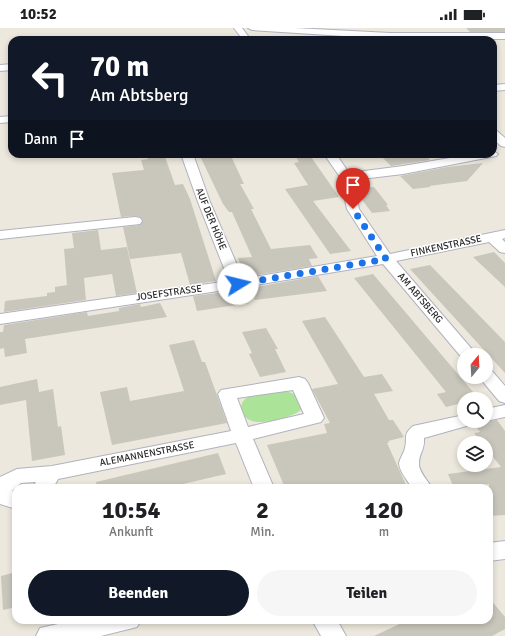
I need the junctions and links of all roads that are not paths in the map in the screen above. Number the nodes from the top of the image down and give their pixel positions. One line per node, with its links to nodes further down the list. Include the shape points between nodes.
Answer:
1 (252, 28): 2 (street)
2 (350, 31): 3 (street)
3 (389, 32): 4 (street)
4 (422, 36)
5 (497, 137): 6 (street)
6 (505, 144)
7 (188, 158): 16 (street, AUF DER HÖHE)
8 (333, 158): 10 (street, AM ABTSBERG)
9 (470, 158): 10 (street)
10 (346, 177): 15 (street, AM ABTSBERG, via 353,209)
11 (135, 221): 12 (street)
12 (0, 235)
13 (498, 235): 14 (street); 15 (street, FINKENSTRASSE)
14 (505, 249)
15 (386, 259): 16 (street, JOSEFSTRASSE); 18 (street, AM ABTSBERG)
16 (238, 284): 17 (street, JOSEFSTRASSE)
17 (0, 319)
18 (463, 348)
19 (493, 383): 20 (street)
20 (505, 397)
21 (505, 411): 22 (street)
22 (493, 414)
23 (457, 422): 27 (street, via 420,431 414,436 415,448 409,462)
24 (242, 435): 24 (street, ALEMANNENSTRASSE, via 227,394 299,383 315,418); 25 (street, ALEMANNENSTRASSE); 26 (street, ALEMANNENSTRASSE)
25 (47, 480): 28 (street, ALEMANNENSTRASSE, via 17,476 6,483 1,492 6,498)
26 (262, 484)
27 (420, 484)
28 (12, 500)
29 (505, 550): 30 (street)
30 (493, 552)
31 (109, 624): 33 (street)
32 (326, 624): 34 (street)
33 (48, 636)
34 (334, 636)

